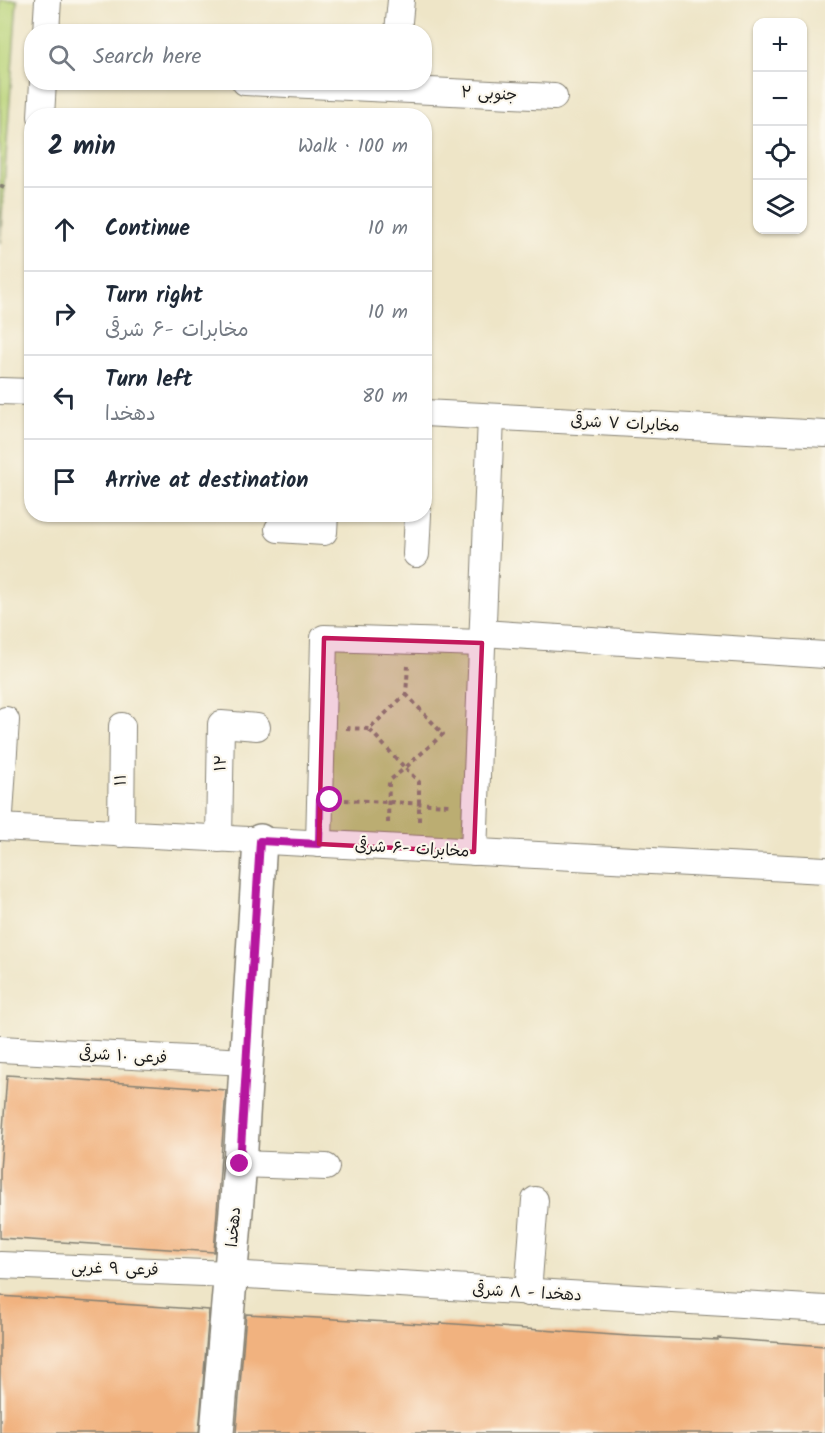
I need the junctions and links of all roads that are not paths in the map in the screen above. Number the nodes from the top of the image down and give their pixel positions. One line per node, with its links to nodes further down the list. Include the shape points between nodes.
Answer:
1 (48, 0): 3 (street)
2 (401, 0): 4 (street)
3 (46, 24)
4 (399, 24)
5 (432, 89): 7 (street, ۲ جنوبی)
6 (43, 90): 8 (street)
7 (554, 97)
8 (42, 108)
9 (0, 391): 10 (street)
10 (24, 392)
11 (432, 413): 12 (street, مخابرات ۷ شرقی)
12 (491, 417): 13 (street, مخابرات ۷ شرقی); 18 (street)
13 (825, 434)
14 (325, 522): 16 (street, via 324,532)
15 (418, 522): 17 (street)
16 (278, 529)
17 (416, 554)
18 (482, 638): 19 (street); 28 (street, via 324,638); 29 (street)
19 (825, 655)
20 (6, 720): 23 (street)
21 (122, 726): 25 (street, ۱۱)
22 (257, 728): 26 (street, ۱۲, via 221,724)
23 (0, 814)
24 (0, 827): 25 (street, مخابرات -۶ شرقی)
25 (121, 834): 26 (street, مخابرات -۶ شرقی)
26 (219, 839): 27 (street, مخابرات -۶ شرقی)
27 (260, 841): 28 (street, مخابرات -۶ شرقی); 32 (street, دهخدا)
28 (319, 844): 29 (street, مخابرات -۶ شرقی)
29 (474, 852): 30 (street, مخابرات -۶ شرقی)
30 (825, 870)
31 (0, 1049): 32 (street, فرعی ۱۰ شرقی)
32 (246, 1062): 33 (street, دهخدا)
33 (240, 1164): 34 (street); 37 (street, دهخدا)
34 (326, 1167)
35 (535, 1200): 38 (street)
36 (0, 1265): 37 (street, فرعی ۹ غربی)
37 (230, 1274): 38 (street, دهخدا - ۸ شرقی); 40 (street, دهخدا)
38 (528, 1293): 39 (street, دهخدا - ۸ شرقی)
39 (825, 1309)
40 (217, 1433)

